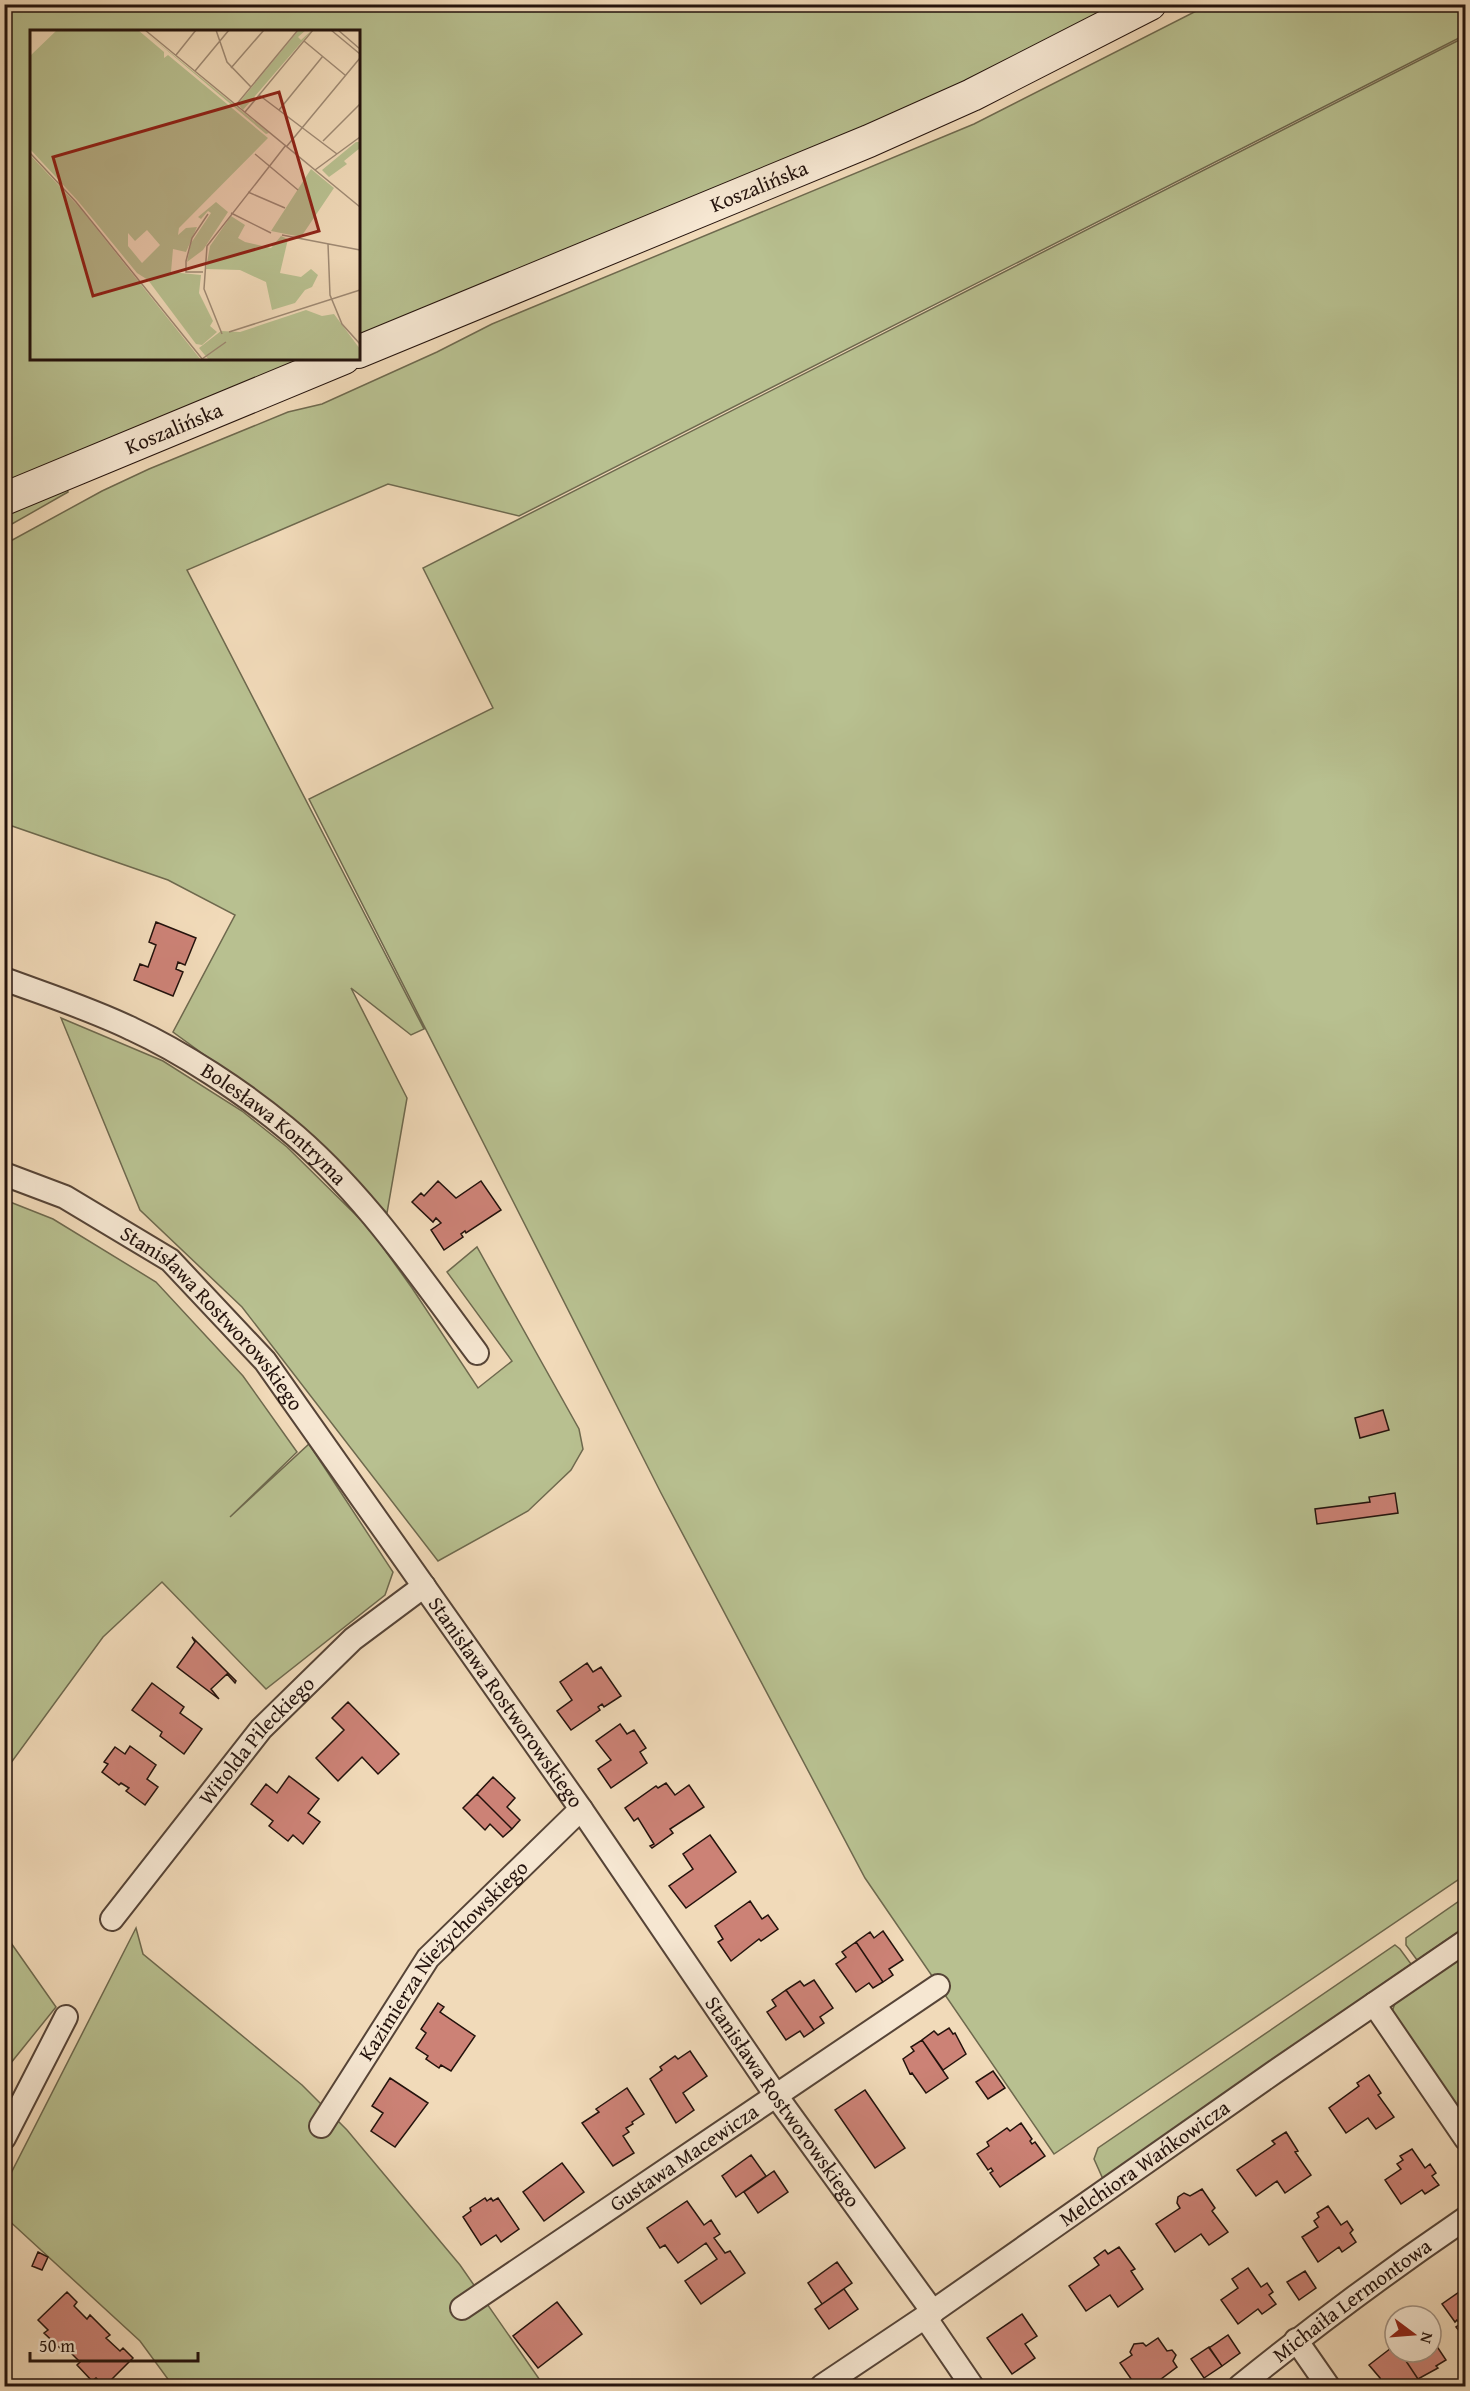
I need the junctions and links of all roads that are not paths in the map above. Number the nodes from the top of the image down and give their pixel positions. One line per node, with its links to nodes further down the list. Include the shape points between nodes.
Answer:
1 (1150, 4): 2 (street, Koszalińska, via 951,104)
2 (360, 351)
3 (339, 360): 4 (street, Koszalińska)
4 (4, 499)
5 (4, 979): 7 (street, Bolesława Kontryma, via 132,1029 183,1057 266,1112 325,1165 384,1229)
6 (4, 1174): 8 (street, Stanisława Rostworowskiego, via 65,1197 170,1260 265,1361)
7 (477, 1353)
8 (424, 1586): 9 (street, Stanisława Rostworowskiego); 10 (street, Witolda Pileckiego, via 353,1639 261,1730)
9 (581, 1809): 15 (street, Stanisława Rostworowskiego); 16 (street, Kazimierza Nieżychowskiego, via 429,1958)
10 (112, 1919)
11 (1466, 1941): 13 (street, Melchiora Wańkowicza)
12 (938, 1986): 15 (street, Gustawa Macewicza)
13 (1374, 2004): 18 (street); 21 (street, Melchiora Wańkowicza)
14 (66, 2017): 17 (street)
15 (777, 2097): 20 (street, Gustawa Macewicza); 21 (street, Stanisława Rostworowskiego)
16 (321, 2126)
17 (4, 2138)
18 (1466, 2139)
19 (1466, 2218): 22 (street, Michaiła Lermontowa)
20 (462, 2308)
21 (929, 2315): 23 (street, Melchiora Wańkowicza); 24 (street, Stanisława Rostworowskiego)
22 (1296, 2340): 25 (street, Michaiła Lermontowa); 26 (street)
23 (822, 2386)
24 (972, 2386)
25 (1240, 2386)
26 (1328, 2386)

